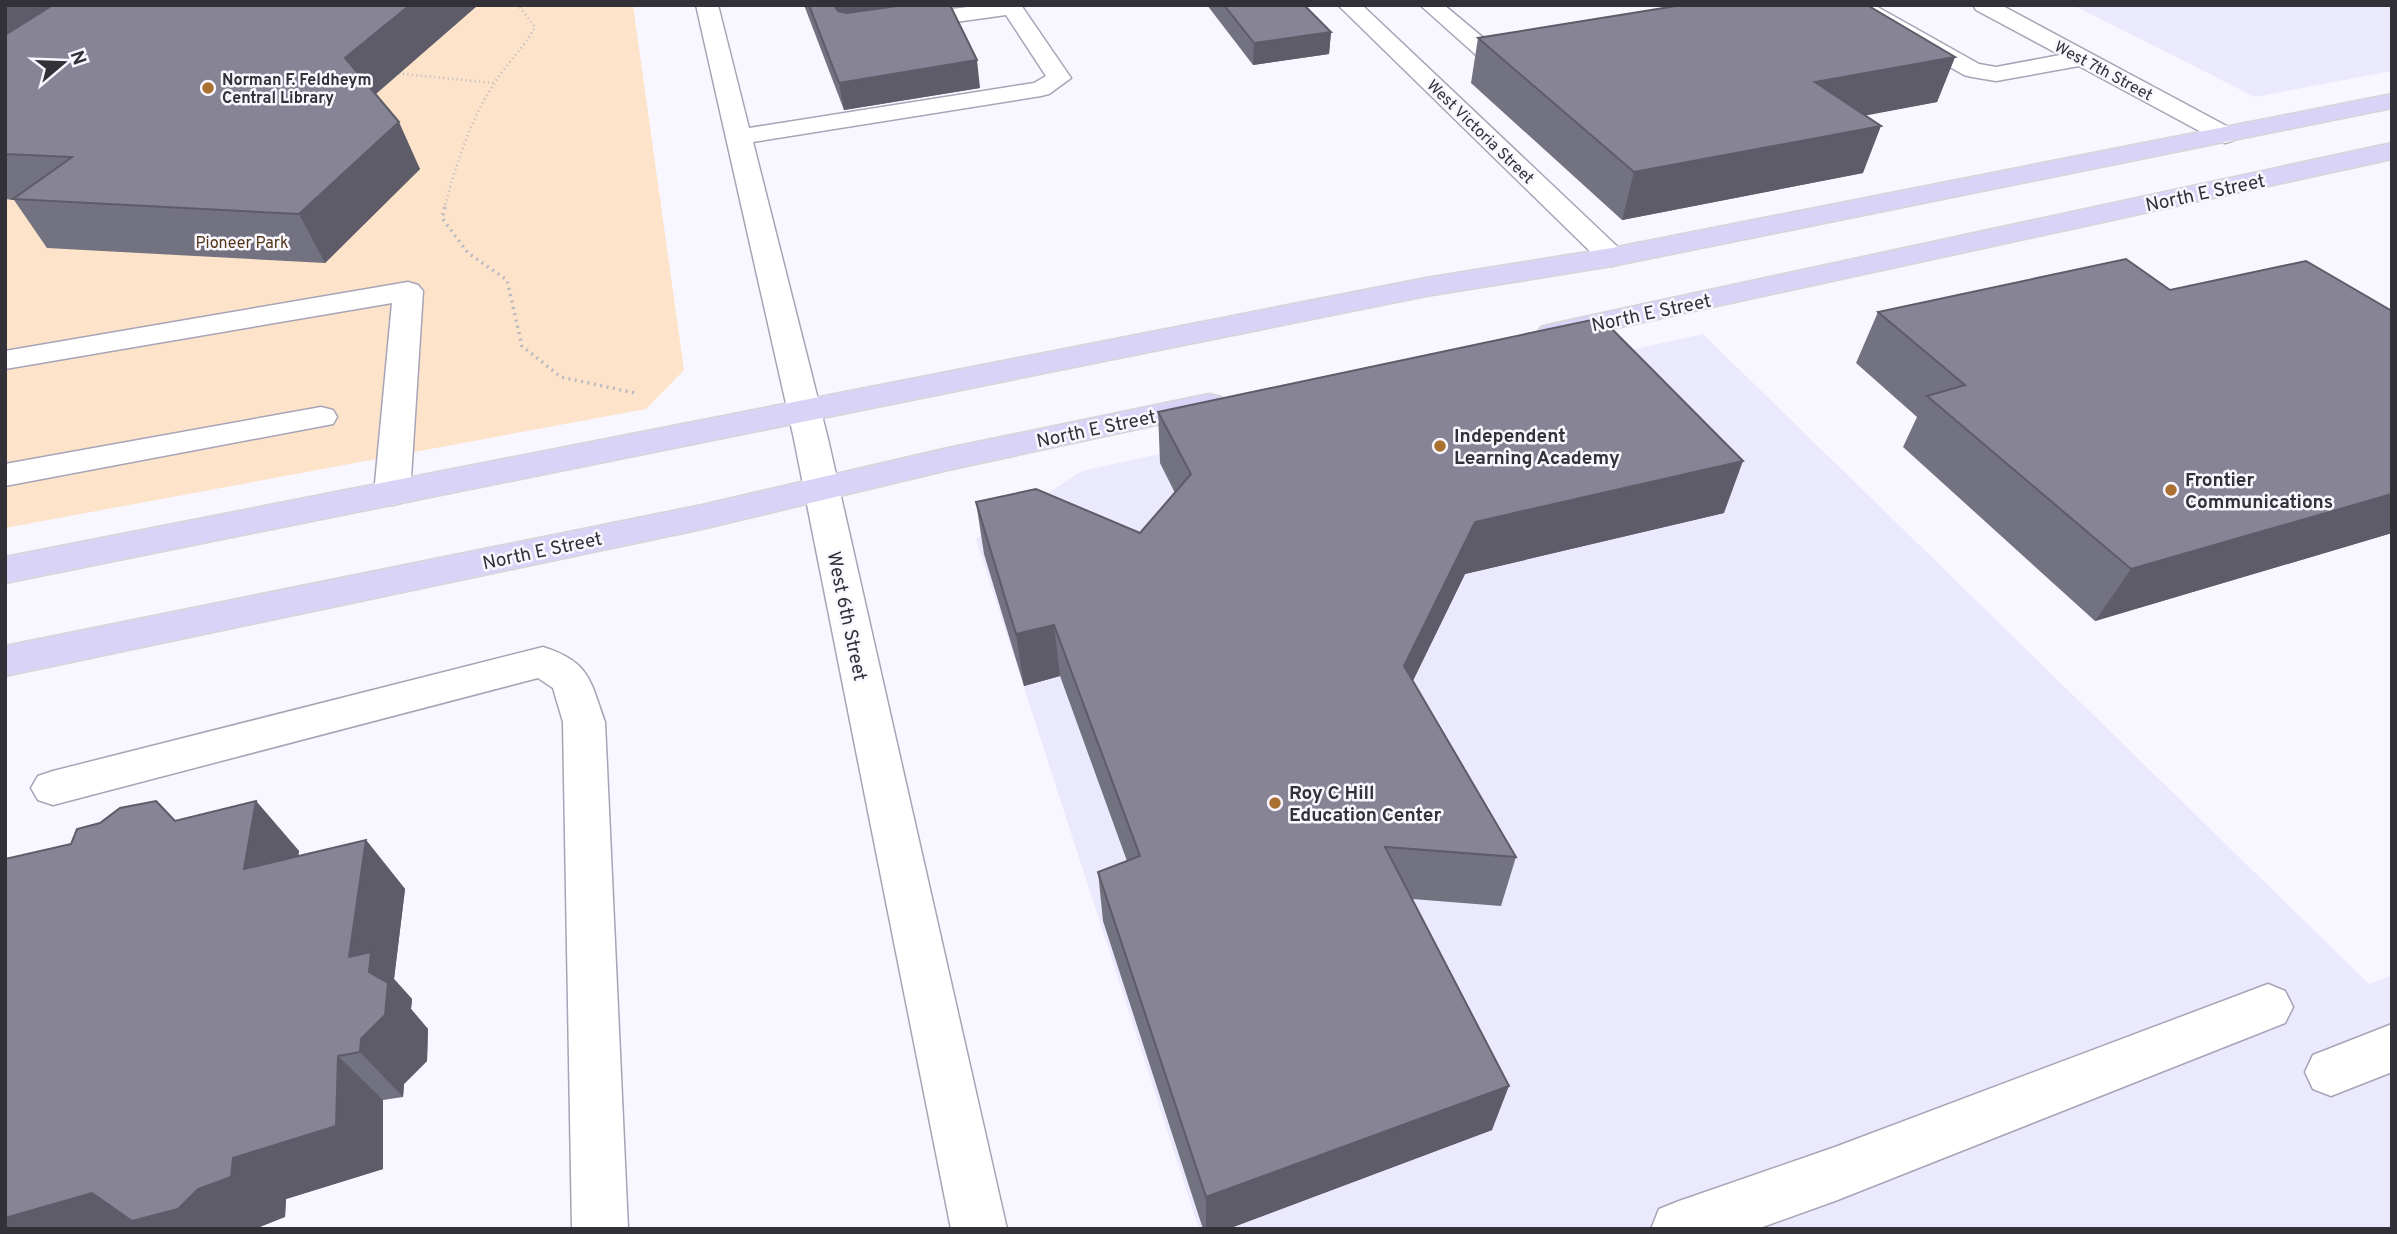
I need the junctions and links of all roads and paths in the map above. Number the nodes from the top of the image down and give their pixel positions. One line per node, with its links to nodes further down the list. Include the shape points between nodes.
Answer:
1 (518, 5): 11 (path, via 535,27)
2 (707, 5): 14 (street, West 6th Street)
3 (1349, 5): 16 (street, West Victoria Street)
4 (1431, 5): 8 (street, via 1493,58)
5 (1983, 5): 9 (street, West 7th Street)
6 (1868, 6): 9 (street, via 1972,70 1996,74)
7 (879, 26): 14 (street, via 1012,8 1059,78 1041,89)
8 (1547, 49)
9 (2082, 58): 13 (street, West 7th Street)
10 (391, 73): 11 (path)
11 (494, 83): 19 (path, via 463,141 442,218 468,253 507,280 522,346 561,377)
12 (2392, 101): 13 (main road)
13 (2225, 135): 16 (main road)
14 (739, 137): 21 (street, West 6th Street)
15 (2392, 151): 17 (main road, North E Street)
16 (1612, 257): 21 (main road, via 1426,287)
17 (1529, 338)
18 (5, 360): 25 (street, via 408,291)
19 (639, 394)
20 (1234, 398): 24 (main road, North E Street)
21 (805, 412): 24 (street, West 6th Street); 25 (main road)
22 (321, 417): 23 (street)
23 (5, 475)
24 (821, 488): 27 (main road, North E Street); 33 (street, West 6th Street)
25 (392, 494): 26 (main road)
26 (5, 570)
27 (5, 661)
28 (52, 788): 32 (street, via 543,662 570,679 584,722)
29 (2268, 1007): 34 (street, via 1835,1174)
30 (2392, 1048): 31 (street)
31 (2331, 1072)
32 (600, 1229)
33 (979, 1229)
34 (1679, 1229)

